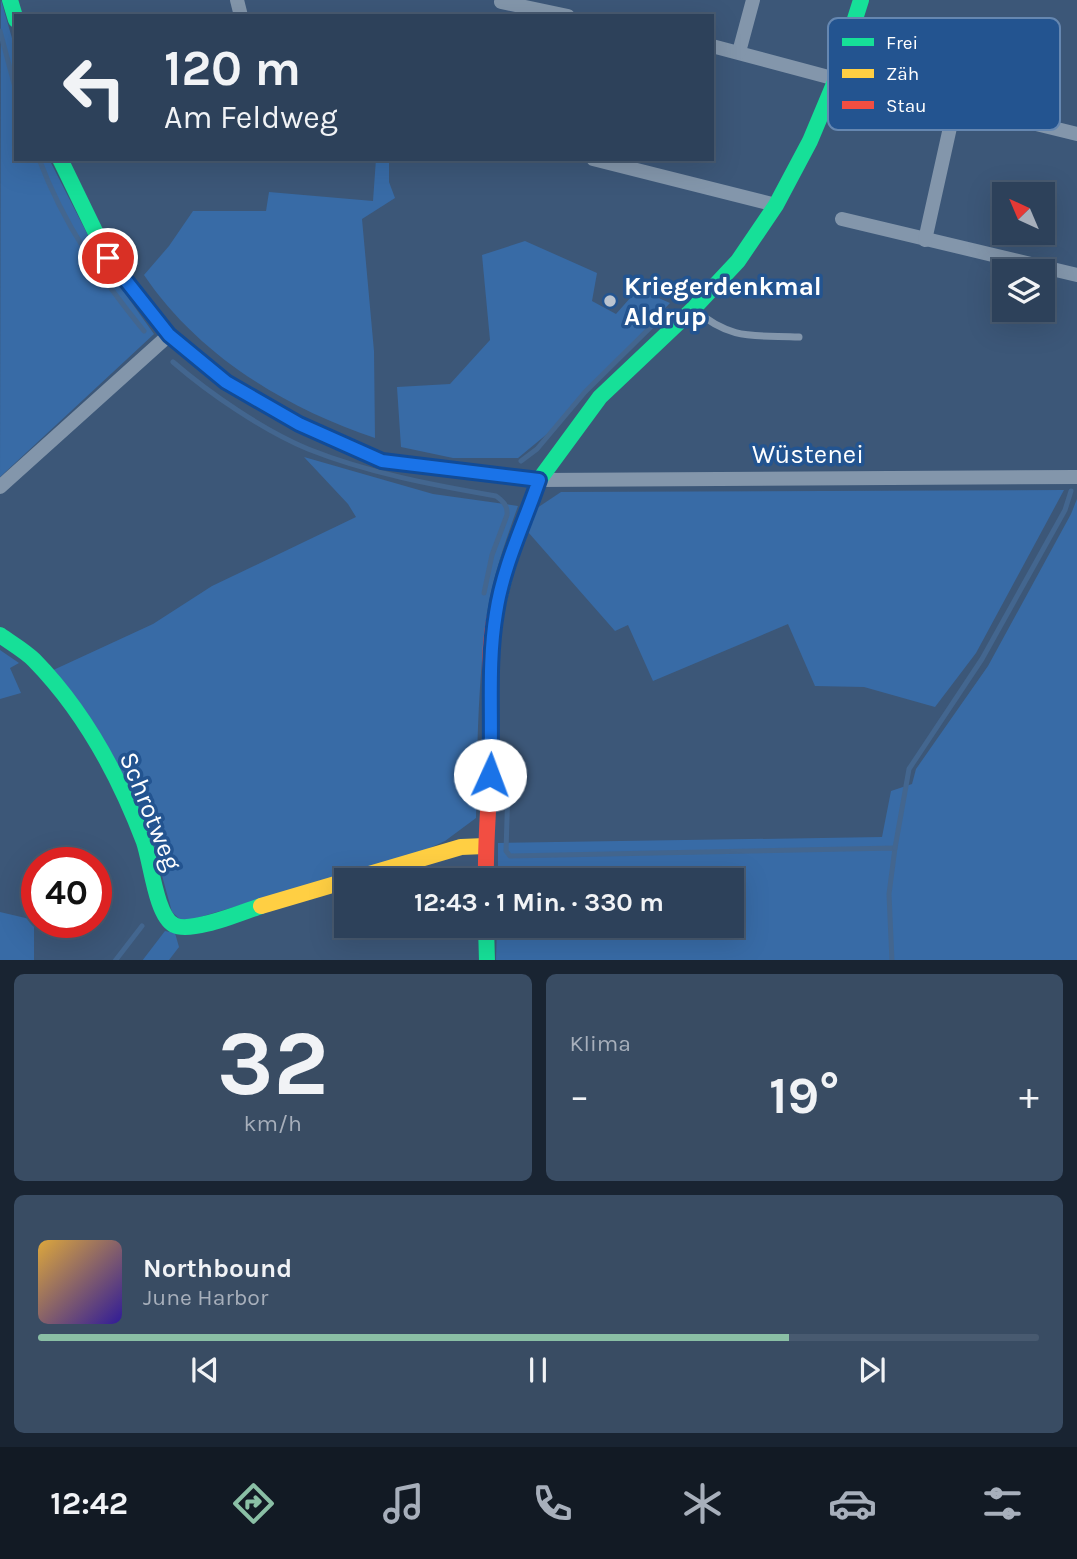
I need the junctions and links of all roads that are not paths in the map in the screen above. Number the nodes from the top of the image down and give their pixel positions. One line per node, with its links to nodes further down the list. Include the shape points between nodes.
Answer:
1 (753, 0): 7 (street)
2 (861, 0): 5 (street)
3 (499, 6): 4 (street)
4 (554, 14)
5 (855, 18)
6 (714, 46): 7 (street)
7 (739, 52): 8 (street)
8 (828, 75)
9 (828, 98): 13 (street)
10 (949, 130): 15 (street)
11 (61, 161): 18 (street, via 108,258)
12 (601, 161): 13 (street)
13 (776, 205): 17 (street, via 738,261)
14 (842, 219): 15 (street)
15 (925, 240): 16 (street)
16 (1077, 275)
17 (694, 308): 19 (lane, via 726,331); 21 (street, via 600,397)
18 (169, 335): 21 (street, via 226,382 299,424 382,461); 22 (street)
19 (799, 338)
20 (1077, 477): 21 (street, Wüstenei)
21 (539, 480): 24 (street, via 508,562 495,614)
22 (0, 487)
23 (0, 635): 24 (street, Schrotweg, via 33,659 85,721 144,843 164,918 175,926 188,928 461,846)
24 (485, 846): 25 (street)
25 (486, 868)
26 (486, 938): 27 (street)
27 (486, 960)

